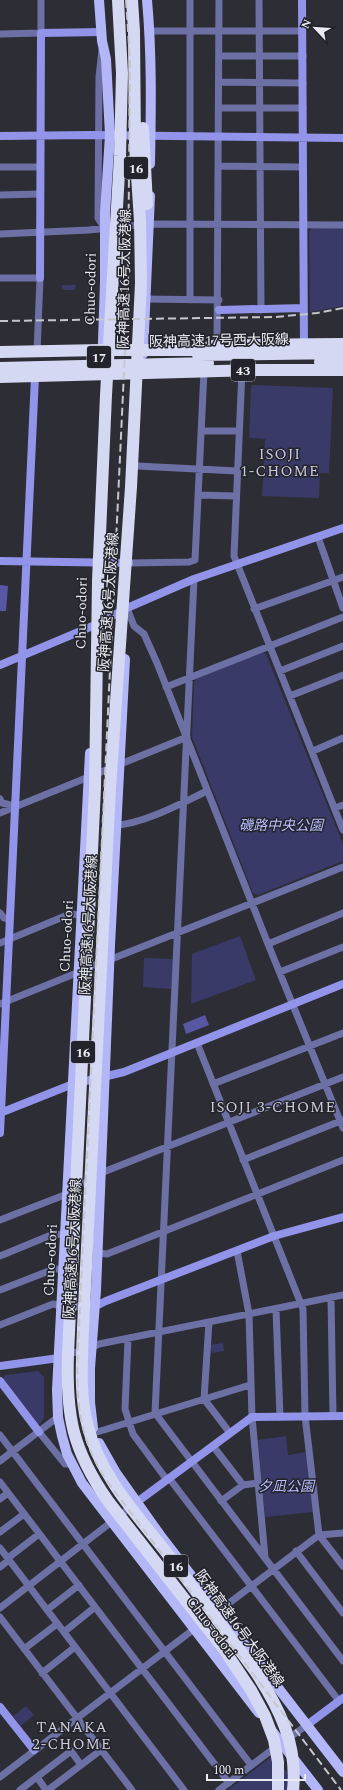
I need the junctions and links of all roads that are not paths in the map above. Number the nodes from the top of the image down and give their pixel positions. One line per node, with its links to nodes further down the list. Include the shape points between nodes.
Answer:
1 (42, 0): 17 (street)
2 (99, 0): 19 (main road, Chuo-odori)
3 (111, 0): 62 (highway, via 115,42 112,157 106,235)
4 (118, 0): 62 (highway, 阪神高速16号大阪港線 / 16, via 121,111)
5 (132, 0): 63 (highway, 阪神高速16号大阪港線 / 16, via 136,73 135,145 141,236)
6 (136, 0): 63 (highway, via 140,34 147,214)
7 (147, 0): 12 (main road, Chuo-odori)
8 (190, 0): 13 (street)
9 (219, 0): 14 (street)
10 (259, 0): 15 (street)
11 (302, 0): 16 (street)
12 (150, 31): 13 (street); 32 (main road, Chuo-odori)
13 (191, 31): 14 (street); 33 (street)
14 (219, 31): 15 (street); 20 (street)
15 (261, 31): 16 (street); 22 (street)
16 (302, 31): 21 (street)
17 (41, 33): 18 (street); 19 (street); 31 (street)
18 (0, 34)
19 (102, 36): 29 (main road, Chuo-odori, via 106,58)
20 (219, 56): 22 (street); 23 (street)
21 (303, 56): 22 (street); 25 (street)
22 (259, 57): 24 (street)
23 (218, 82): 24 (street); 27 (street)
24 (259, 82): 25 (street); 26 (street)
25 (303, 82): 28 (street)
26 (260, 107): 27 (street); 28 (street); 35 (street)
27 (219, 108): 34 (street)
28 (303, 108): 36 (street)
29 (105, 135): 31 (street); 32 (street); 51 (main road, Chuo-odori)
30 (0, 136): 31 (street)
31 (41, 136): 40 (street)
32 (150, 136): 33 (street); 45 (main road, Chuo-odori)
33 (189, 136): 34 (street); 46 (street)
34 (219, 137): 35 (street); 38 (street)
35 (260, 138): 36 (street); 41 (street)
36 (303, 138): 37 (street); 42 (street)
37 (343, 138)
38 (219, 166): 41 (street); 47 (street)
39 (0, 167): 40 (street)
40 (40, 167): 43 (street)
41 (260, 167): 42 (street); 48 (street)
42 (303, 167): 49 (street)
43 (40, 194): 44 (street); 52 (street)
44 (0, 195)
45 (149, 224): 46 (street); 51 (street); 56 (main road, Chuo-odori)
46 (190, 224): 47 (street); 57 (street)
47 (219, 225): 48 (street); 58 (street)
48 (260, 225): 49 (street); 61 (street)
49 (304, 225): 50 (street); 59 (street)
50 (343, 225)
51 (104, 227): 52 (street); 69 (main road, Chuo-odori)
52 (40, 233): 53 (street); 55 (street)
53 (0, 234)
54 (0, 278): 55 (street)
55 (40, 278): 72 (street)
56 (146, 299): 57 (street); 67 (main road, Chuo-odori)
57 (190, 300): 58 (street)
58 (219, 300): 60 (street)
59 (303, 308): 61 (street); 65 (street)
60 (219, 310): 61 (street); 66 (street)
61 (261, 310)
62 (110, 316): 275 (highway, 阪神高速16号大阪港線 / 16, via 98,581 95,788 68,1354 68,1403 75,1440 94,1480 225,1651 260,1705 274,1740 278,1762)
63 (139, 336): 276 (highway, 阪神高速16号大阪港線 / 16, via 108,818 83,1328 83,1404 95,1449 116,1486 226,1631 273,1699 291,1744)
64 (343, 344): 65 (highway, 43)
65 (304, 345): 66 (highway, 43)
66 (218, 348): 68 (highway); 70 (highway)
67 (144, 349): 68 (highway); 69 (highway); 83 (main road, Chuo-odori)
68 (174, 349): 82 (highway, via 159,356 158,365)
69 (102, 350): 72 (highway); 84 (main road, Chuo-odori)
70 (343, 350)
71 (0, 352): 72 (highway)
72 (37, 352)
73 (343, 353): 74 (highway, 阪神高速17号西大阪線 / 17)
74 (3, 359): 85 (highway, via 55,358 62,363)
75 (343, 361): 77 (highway, 阪神高速17号西大阪線 / 17)
76 (343, 364): 79 (highway, via 272,365)
77 (0, 368)
78 (242, 370): 79 (highway, 43); 81 (highway, 43); 89 (street)
79 (256, 370): 80 (highway, 43)
80 (343, 370)
81 (204, 371): 82 (highway, 43); 88 (street)
82 (173, 372): 83 (highway, 43)
83 (143, 374): 84 (highway, 43); 90 (main road, Chuo-odori)
84 (102, 375): 85 (highway, 43); 99 (main road, Chuo-odori)
85 (65, 376): 87 (highway, 43)
86 (0, 377): 87 (highway, 43)
87 (35, 377): 98 (street)
88 (201, 431): 89 (street); 91 (street)
89 (239, 431): 92 (street)
90 (137, 466): 91 (street); 100 (main road, Chuo-odori)
91 (199, 469): 92 (street); 93 (street)
92 (237, 471): 94 (street)
93 (199, 495): 94 (street); 100 (street, via 196,556 193,562)
94 (236, 496): 101 (street)
95 (343, 528): 96 (street)
96 (318, 537): 101 (street); 104 (street)
97 (0, 561): 98 (street)
98 (27, 561): 99 (street); 112 (street)
99 (96, 561): 100 (street); 109 (main road, Chuo-odori)
100 (130, 563): 105 (main road, Chuo-odori)
101 (236, 564): 103 (street); 107 (street)
102 (343, 577): 104 (street)
103 (194, 579): 105 (street); 116 (street)
104 (333, 581): 106 (street); 107 (street)
105 (127, 608): 109 (street); 117 (street, via 134,626 144,634); 122 (main road, Chuo-odori)
106 (343, 608)
107 (254, 609): 111 (street)
108 (343, 617): 111 (street)
109 (95, 625): 112 (street); 123 (main road, Chuo-odori, via 94,698)
110 (343, 646): 114 (street)
111 (269, 647): 114 (street); 116 (street)
112 (23, 656): 113 (street); 128 (street)
113 (0, 665)
114 (280, 671): 118 (street)
115 (343, 675): 118 (street)
116 (190, 678): 117 (street); 119 (street)
117 (166, 687): 119 (street)
118 (290, 696): 121 (street)
119 (187, 737): 122 (street); 124 (street); 126 (street)
120 (343, 738): 121 (street)
121 (313, 751): 129 (street)
122 (119, 764): 123 (street); 131 (main road, Chuo-odori)
123 (88, 778): 128 (street); 137 (main road, Chuo-odori)
124 (207, 791): 126 (street); 134 (street)
125 (0, 799): 128 (street, via 2,804)
126 (184, 802): 131 (street, via 133,823); 139 (street)
127 (343, 805): 129 (street)
128 (16, 806): 130 (street); 138 (street)
129 (335, 808): 132 (street)
130 (0, 813)
131 (116, 825): 144 (main road, Chuo-odori)
132 (343, 830)
133 (343, 867): 134 (street)
134 (252, 902): 139 (street); 142 (street)
135 (0, 913): 138 (street, via 4,918)
136 (343, 913): 142 (street)
137 (81, 915): 140 (street, via 70,914); 145 (main road, Chuo-odori)
138 (10, 919): 140 (street)
139 (178, 932): 144 (street); 153 (street)
140 (9, 939): 141 (street); 148 (street)
141 (0, 943)
142 (268, 944): 146 (street)
143 (343, 947): 146 (street)
144 (109, 960): 145 (street, via 102,965 86,965); 155 (main road, Chuo-odori)
145 (78, 972): 148 (street); 157 (main road, Chuo-odori)
146 (280, 972): 149 (street)
147 (343, 984): 149 (street)
148 (3, 1003): 154 (street)
149 (292, 1005): 151 (street); 152 (street)
150 (343, 1033): 152 (street)
151 (197, 1043): 153 (street); 158 (street)
152 (310, 1046): 158 (street); 159 (street)
153 (172, 1053): 155 (street); 164 (street)
154 (2, 1056): 160 (street)
155 (104, 1077): 157 (street); 167 (main road, Chuo-odori)
156 (343, 1077): 159 (street)
157 (73, 1084): 160 (street); 168 (main road, Chuo-odori)
158 (213, 1084): 161 (street)
159 (325, 1084): 161 (street); 162 (street)
160 (0, 1113): 163 (street)
161 (228, 1123): 164 (street); 165 (street)
162 (342, 1123): 165 (street)
163 (0, 1133)
164 (168, 1147): 167 (street); 172 (street)
165 (243, 1160): 169 (street)
166 (343, 1160): 169 (street)
167 (101, 1173): 168 (street, via 92,1183 76,1183); 176 (main road, Chuo-odori)
168 (67, 1194): 171 (street); 173 (main road, Chuo-odori)
169 (257, 1195): 172 (street); 174 (street)
170 (343, 1217): 174 (street)
171 (0, 1220)
172 (164, 1232): 176 (street, via 107,1254); 179 (street)
173 (65, 1234): 177 (street, via 50,1235); 178 (main road, Chuo-odori)
174 (274, 1236): 175 (street); 183 (street)
175 (237, 1251): 179 (street); 187 (street)
176 (97, 1254): 185 (main road, Chuo-odori)
177 (0, 1256)
178 (63, 1269): 180 (street, via 54,1269); 184 (main road, Chuo-odori)
179 (163, 1280): 185 (street); 190 (street)
180 (0, 1290)
181 (343, 1295): 182 (street)
182 (331, 1297): 183 (street); 200 (street)
183 (300, 1304): 186 (street); 199 (street, via 303,1309)
184 (62, 1306): 185 (street); 189 (street, via 52,1304); 193 (main road, Chuo-odori)
185 (94, 1307): 192 (main road, Chuo-odori)
186 (276, 1309): 187 (street); 204 (street)
187 (249, 1314): 188 (street); 196 (street)
188 (209, 1322): 190 (street); 197 (street)
189 (0, 1325)
190 (159, 1332): 191 (street); 198 (street)
191 (128, 1339): 192 (street); 205 (street, via 125,1409)
192 (92, 1347): 193 (street, via 84,1352 67,1353); 207 (main road, Chuo-odori, via 90,1402)
193 (59, 1358): 194 (street); 202 (main road, Chuo-odori)
194 (0, 1366)
195 (0, 1381): 206 (street)
196 (250, 1385): 197 (street); 203 (street)
197 (204, 1399): 198 (street); 208 (street)
198 (155, 1413): 205 (street); 213 (street)
199 (305, 1416): 200 (street); 204 (street); 228 (street)
200 (333, 1416): 201 (street)
201 (343, 1416)
202 (58, 1417): 206 (street); 214 (main road, Chuo-odori, via 67,1454)
203 (252, 1417): 204 (street); 208 (street); 217 (street)
204 (280, 1417)
205 (129, 1422): 207 (street); 215 (street, via 133,1434)
206 (39, 1432): 211 (street); 214 (street, via 65,1464)
207 (94, 1433): 222 (main road, Chuo-odori, via 102,1451)
208 (230, 1433): 210 (street)
209 (0, 1434): 211 (street)
210 (213, 1446): 213 (street); 218 (street)
211 (13, 1451): 212 (street); 229 (street)
212 (0, 1461)
213 (192, 1462): 215 (street); 221 (street)
214 (73, 1464): 224 (main road, Chuo-odori, via 82,1482)
215 (168, 1479): 222 (street); 240 (street)
216 (0, 1482): 219 (street)
217 (258, 1483): 218 (street); 232 (street)
218 (243, 1485): 221 (street)
219 (8, 1493): 220 (street); 223 (street)
220 (0, 1499)
221 (221, 1501): 232 (street)
222 (137, 1502): 224 (street); 244 (main road, Chuo-odori)
223 (24, 1514): 225 (street); 227 (street)
224 (113, 1522): 229 (street); 248 (main road, Chuo-odori)
225 (0, 1532)
226 (343, 1533): 228 (street)
227 (39, 1534): 233 (street); 234 (street)
228 (319, 1534): 231 (street); 235 (street)
229 (84, 1545): 234 (street); 252 (street)
230 (0, 1548): 233 (street)
231 (296, 1551): 237 (street); 245 (street)
232 (265, 1558): 237 (street)
233 (8, 1559): 236 (street); 238 (street)
234 (61, 1562): 238 (street); 239 (street)
235 (343, 1566)
236 (0, 1567)
237 (273, 1569): 240 (street); 253 (street)
238 (29, 1586): 242 (street); 243 (street)
239 (79, 1586): 241 (street); 243 (street)
240 (251, 1586): 244 (street); 257 (street)
241 (95, 1607): 249 (street); 254 (street)
242 (0, 1608)
243 (47, 1610): 247 (street)
244 (218, 1611): 248 (street); 260 (main road, Chuo-odori)
245 (343, 1613)
246 (0, 1617): 251 (street)
247 (57, 1624): 249 (street); 251 (street)
248 (195, 1628): 252 (street); 261 (main road, Chuo-odori)
249 (64, 1632): 250 (street)
250 (75, 1647): 255 (street); 256 (street)
251 (24, 1649): 255 (street)
252 (165, 1651): 254 (street); 265 (street)
253 (343, 1661)
254 (142, 1669): 256 (street); 269 (street)
255 (42, 1673): 259 (street)
256 (110, 1693): 259 (street); 273 (street)
257 (341, 1699): 260 (street)
258 (0, 1707): 262 (street)
259 (77, 1718): 262 (street); 263 (street)
260 (307, 1725): 261 (street); 266 (main road, Chuo-odori)
261 (281, 1743): 265 (street); 277 (main road, Chuo-odori)
262 (34, 1750): 267 (street)
263 (101, 1750): 264 (street); 272 (street)
264 (81, 1765): 268 (street, via 71,1752); 271 (street)
265 (251, 1765): 269 (street)
266 (343, 1772)
267 (0, 1777)
268 (37, 1777): 270 (street); 271 (street)
269 (228, 1783): 274 (street)
270 (20, 1790)
271 (47, 1790)
272 (132, 1790)
273 (184, 1790)
274 (219, 1790)
275 (278, 1790)
276 (293, 1790)
277 (318, 1790)

